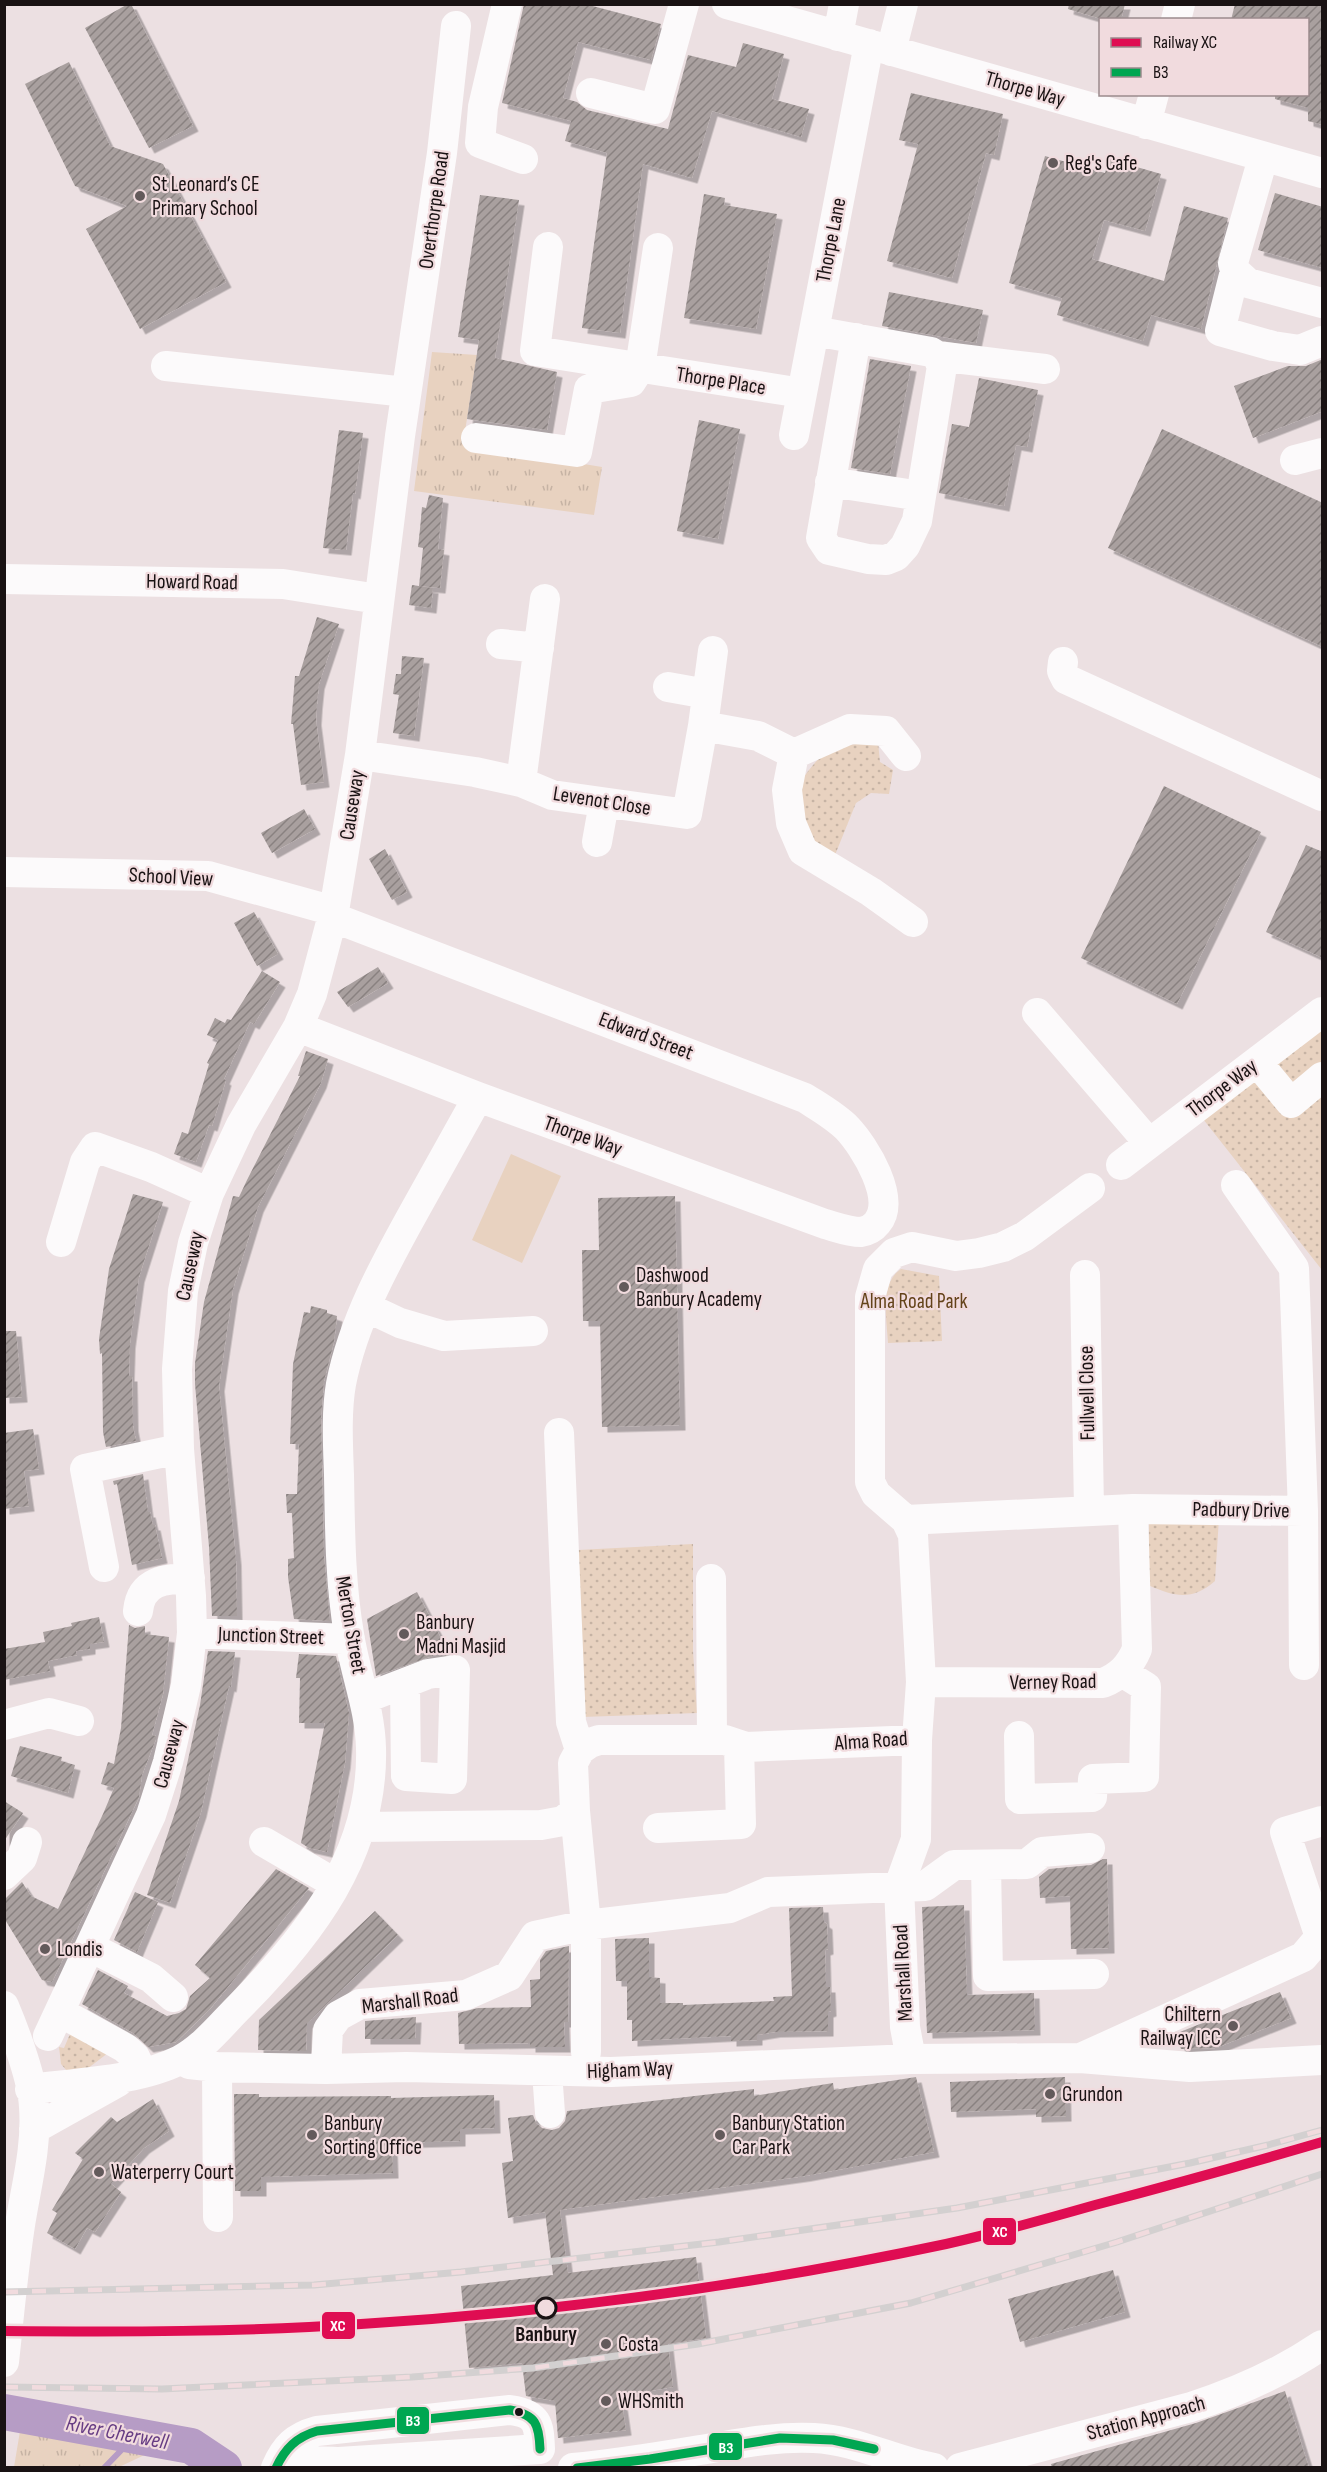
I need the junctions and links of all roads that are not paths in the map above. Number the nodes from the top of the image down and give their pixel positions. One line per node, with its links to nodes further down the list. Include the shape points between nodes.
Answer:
1 (507, 4): 14 (street, via 483,107 480,143)
2 (684, 4): 10 (street, via 655,109)
3 (727, 4): 6 (street, Thorpe Way)
4 (844, 4): 8 (street)
5 (903, 4): 9 (street, Thorpe Lane)
6 (767, 10): 8 (street, Thorpe Way)
7 (456, 26): 27 (street, Overthorpe Road, via 442,153)
8 (838, 36): 9 (street, Thorpe Way)
9 (880, 47): 12 (street, Thorpe Way); 20 (street, Thorpe Lane)
10 (591, 93)
11 (1153, 96): 12 (street)
12 (1146, 124): 13 (street, Thorpe Way)
13 (1263, 158): 15 (street, Thorpe Way); 18 (street, via 1233,263)
14 (523, 159)
15 (1323, 173)
16 (548, 247): 25 (street, Thorpe Place, via 535,351)
17 (658, 248): 25 (street)
18 (1235, 272): 19 (street, via 1248,283); 22 (street, via 1220,331 1300,350)
19 (1323, 303)
20 (814, 331): 21 (street); 28 (street, Thorpe Lane)
21 (856, 338): 23 (street); 31 (street)
22 (1323, 341)
23 (937, 356): 26 (street); 32 (street, via 942,366)
24 (166, 366): 27 (street)
25 (640, 368): 28 (street, Thorpe Place); 30 (street, via 630,382 589,389 577,452)
26 (1045, 369)
27 (406, 392): 34 (street, Causeway)
28 (802, 393): 29 (street, Thorpe Lane)
29 (794, 435)
30 (476, 438)
31 (830, 482): 32 (street); 32 (street, via 820,538 829,550 868,559 886,560 901,551 917,521)
32 (921, 496)
33 (4, 579): 34 (street, Howard Road, via 283,584)
34 (378, 599): 44 (street, Causeway)
35 (545, 599): 37 (street)
36 (501, 644): 37 (street)
37 (539, 648): 46 (street)
38 (713, 651): 41 (street, Levenot Close)
39 (1063, 662): 47 (street, via 1066,679)
40 (668, 687): 41 (street)
41 (707, 694): 42 (street, Levenot Close)
42 (703, 726): 43 (street, via 758,736); 48 (street, Levenot Close, via 687,814)
43 (794, 754): 45 (street, via 850,729 886,731); 52 (street, via 787,790 791,823 803,851)
44 (360, 755): 46 (street, Levenot Close); 51 (street, Causeway)
45 (906, 756)
46 (521, 782): 48 (street, Levenot Close, via 552,795)
47 (1323, 796)
48 (604, 803): 49 (street)
49 (597, 842)
50 (4, 872): 51 (street, School View, via 208,876)
51 (333, 914): 55 (street, Causeway, via 312,994); 64 (street, Edward Street, via 805,1098 847,1128 872,1165 884,1200 879,1221)
52 (913, 922)
53 (1323, 1012): 56 (street, Thorpe Way)
54 (1037, 1013): 59 (street)
55 (298, 1027): 58 (street, Thorpe Way); 63 (street, Causeway, via 241,1125)
56 (1257, 1062): 57 (street, via 1291,1103); 59 (street, Thorpe Way)
57 (1323, 1077)
58 (478, 1097): 64 (street, Thorpe Way, via 825,1224 861,1232); 67 (street, Merton Street)
59 (1149, 1143): 60 (street, Thorpe Way)
60 (1121, 1165)
61 (1236, 1185): 73 (street, Padbury Drive, via 1294,1268)
62 (1090, 1188): 74 (street, via 1025,1236 1003,1247 956,1256 912,1247 894,1253 878,1269 870,1297 868,1330 870,1482 876,1494)
63 (209, 1192): 65 (street, via 95,1147 85,1162); 70 (street, Causeway, via 183,1291 177,1369)
64 (872, 1228)
65 (61, 1242)
66 (1085, 1275): 72 (street, Fullwell Close)
67 (366, 1307): 68 (street, via 400,1323 444,1336); 81 (street, Merton Street, via 341,1385 340,1404 340,1561)
68 (533, 1330)
69 (559, 1432): 92 (street, via 571,1722)
70 (178, 1449): 76 (street, via 85,1469); 77 (street, Causeway)
71 (1133, 1509): 72 (street, Padbury Drive); 73 (street, Padbury Drive); 83 (street, Verney Road, via 1137,1649)
72 (1089, 1510): 74 (street, Padbury Drive)
73 (1303, 1511): 75 (street)
74 (906, 1520): 84 (street, Alma Road, via 913,1535)
75 (1312, 1552): 82 (street)
76 (104, 1567)
77 (190, 1578): 79 (street, via 152,1584); 80 (street, Causeway)
78 (711, 1579): 91 (street)
79 (138, 1611)
80 (192, 1633): 81 (street, Junction Street); 105 (street, Causeway, via 186,1685 160,1790)
81 (350, 1639): 86 (street, Merton Street)
82 (1304, 1665)
83 (1122, 1672): 84 (street, Verney Road, via 1103,1683); 89 (street, via 1146,1688 1144,1777 1093,1779 1092,1797 1020,1799)
84 (921, 1682): 90 (street, Alma Road)
85 (405, 1684): 86 (street)
86 (366, 1698): 95 (street, Merton Street, via 372,1749)
87 (79, 1721): 88 (street, via 49,1713)
88 (4, 1725)
89 (1019, 1737)
90 (917, 1740): 91 (street, Alma Road, via 746,1748); 103 (street, via 916,1839)
91 (725, 1742): 92 (street, Alma Road, via 599,1740); 96 (street, via 741,1824)
92 (580, 1750): 93 (street, via 573,1763)
93 (575, 1811): 95 (street, via 563,1821 541,1825); 104 (street)
94 (1323, 1821): 110 (street, via 1285,1832 1320,1937 1304,1957)
95 (362, 1827): 102 (street, Merton Street)
96 (658, 1828)
97 (27, 1842): 101 (street, via 22,1858)
98 (264, 1842): 102 (street)
99 (1090, 1848): 100 (street, Marshall Road, via 1042,1852 1028,1864)
100 (986, 1865): 103 (street, Marshall Road, via 954,1865 925,1886); 106 (street, via 988,1976)
101 (4, 1875)
102 (336, 1884): 111 (street, Merton Street, via 300,1940 272,1974 196,2050)
103 (899, 1886): 104 (street, Marshall Road, via 768,1892 753,1907); 112 (street, Marshall Road, via 905,2027)
104 (586, 1925): 109 (street); 115 (street, Marshall Road, via 535,1936 509,1976 466,1995 360,2004 338,2016 328,2030)
105 (90, 1947): 107 (street, via 151,1978); 117 (street, Causeway, via 54,2024 125,2048 135,2057)
106 (1094, 1974)
107 (173, 1997)
108 (4, 2006): 118 (street)
109 (586, 2052)
110 (1080, 2058): 112 (street, Higham Way); 113 (street, Higham Way, via 1190,2067)
111 (182, 2059): 114 (street, Higham Way, via 189,2064); 117 (street, Merton Street)
112 (911, 2059): 116 (street, Higham Way)
113 (1323, 2060)
114 (217, 2067): 115 (street, Higham Way); 121 (street)
115 (326, 2069): 116 (street, Higham Way, via 406,2067)
116 (547, 2072): 119 (street)
117 (134, 2074): 118 (street, Merton Street); 120 (street, Merton Street)
118 (30, 2089): 120 (street)
119 (550, 2113)
120 (34, 2129): 123 (street)
121 (218, 2217)
122 (1323, 2344): 129 (street, Station Approach, via 1228,2395)
123 (4, 2362)
124 (881, 2458): 127 (street, via 833,2440 780,2438); 128 (street)
125 (343, 2464): 126 (street, via 290,2462); 126 (street, via 540,2449 539,2427 536,2420 510,2410 317,2431 304,2434 288,2446)
126 (276, 2468)
127 (573, 2468)
128 (934, 2468)
129 (960, 2468)

